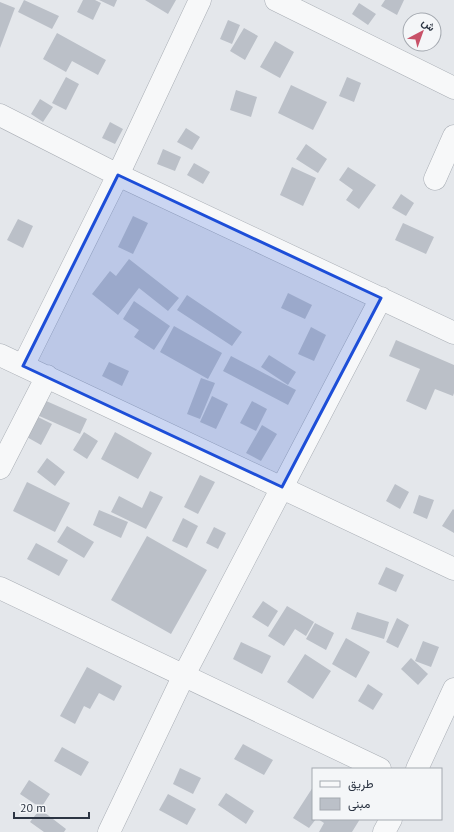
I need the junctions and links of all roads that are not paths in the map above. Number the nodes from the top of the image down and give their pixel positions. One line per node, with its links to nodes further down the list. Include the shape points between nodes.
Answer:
1 (200, 0): 6 (street)
2 (276, 0): 3 (street)
3 (454, 88)
4 (0, 115): 6 (street)
5 (454, 136): 7 (street)
6 (118, 175): 8 (street); 11 (street)
7 (435, 179)
8 (381, 298): 9 (street); 14 (street)
9 (454, 333)
10 (0, 355): 11 (street)
11 (23, 366): 12 (street)
12 (46, 376): 13 (street); 14 (street)
13 (0, 468)
14 (282, 487): 15 (street); 17 (street)
15 (454, 569)
16 (0, 588): 17 (street)
17 (184, 675): 19 (street); 22 (street)
18 (454, 689): 20 (street)
19 (378, 768)
20 (416, 768)
21 (390, 820): 23 (street)
22 (109, 832)
23 (384, 832)

